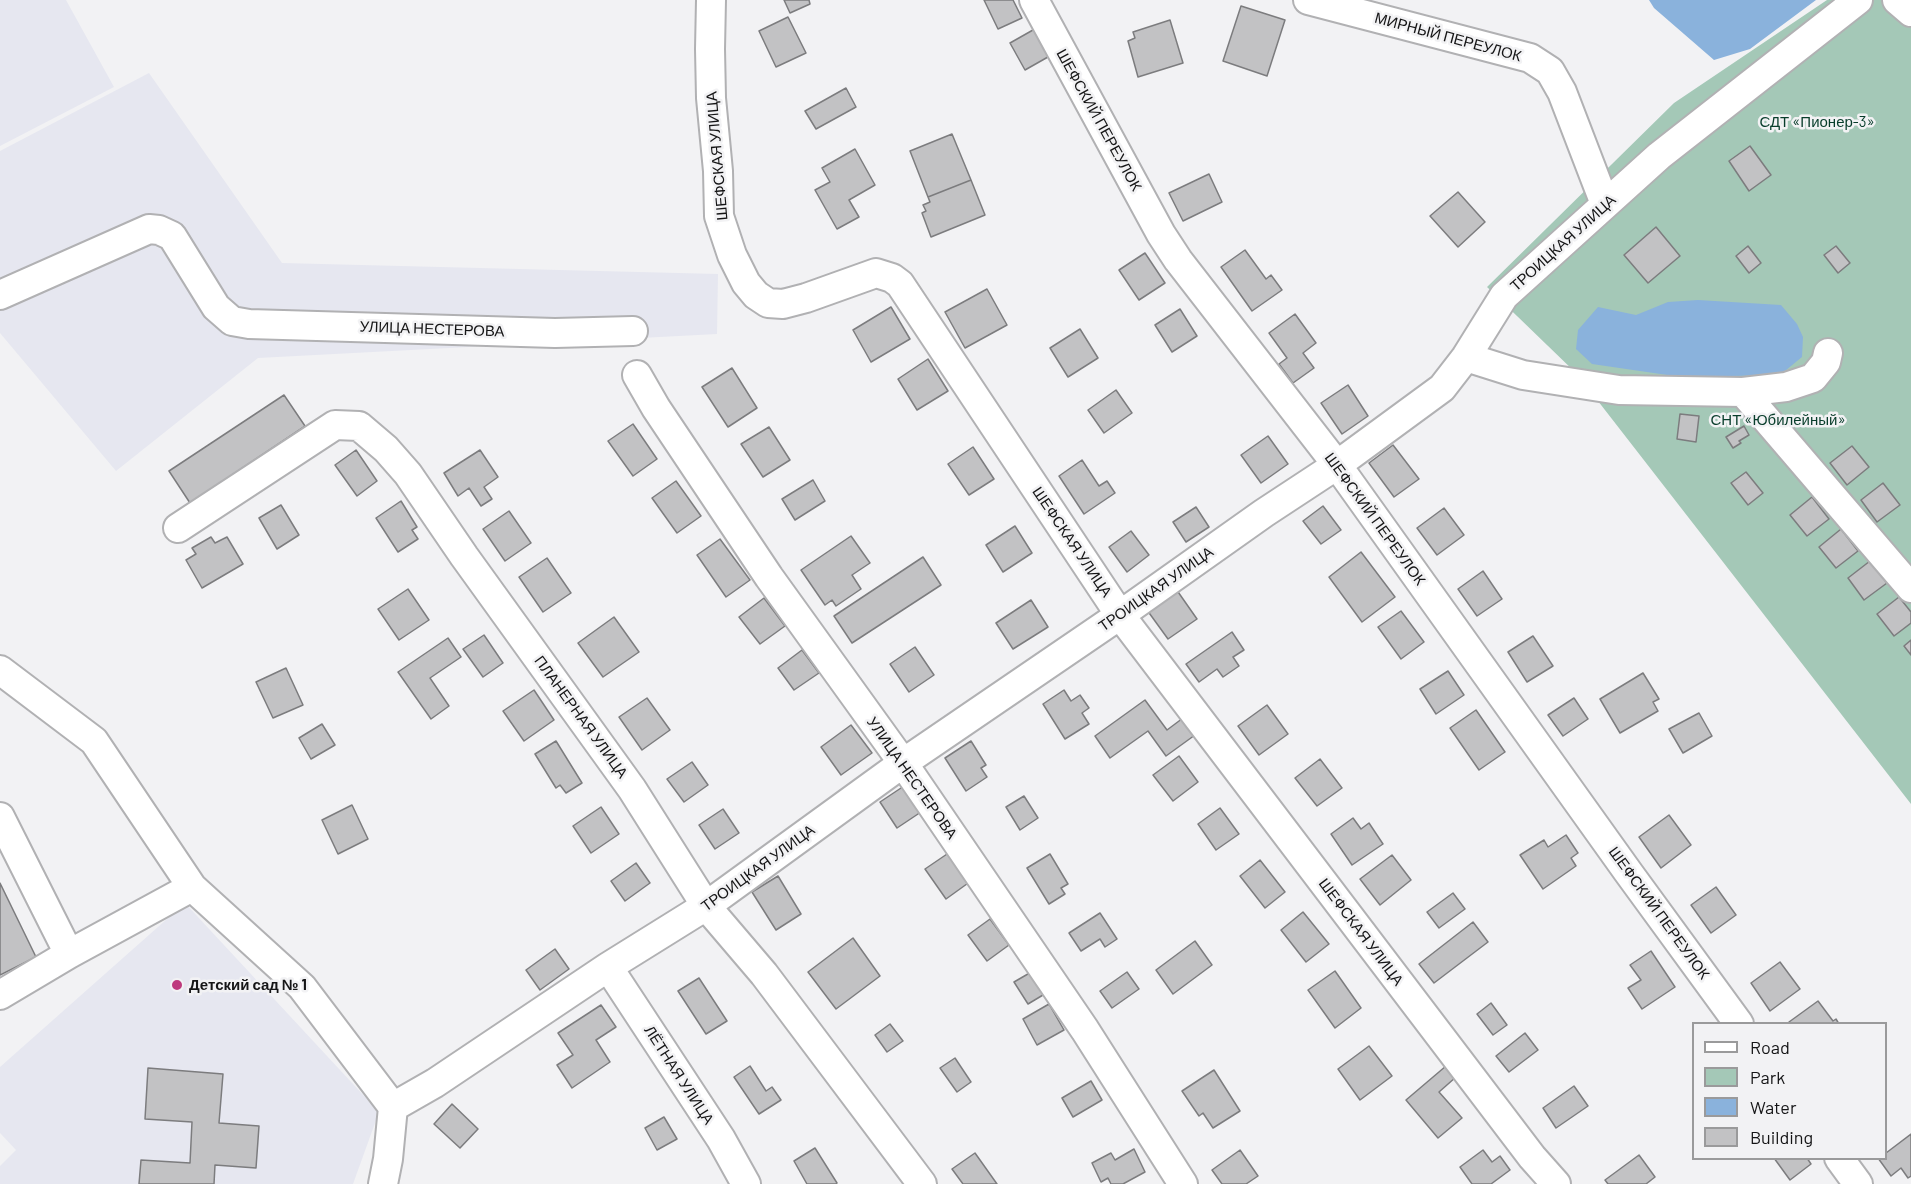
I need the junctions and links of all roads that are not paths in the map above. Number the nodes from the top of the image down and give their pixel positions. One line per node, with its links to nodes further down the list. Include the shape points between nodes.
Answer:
1 (711, 0): 17 (street, ШЕФСКАЯ УЛИЦА, via 711,98 719,216 746,283 768,303 783,304 876,273 900,284)
2 (1034, 0): 14 (street, ШЕФСКИЙ ПЕРЕУЛОК, via 1168,246)
3 (1308, 0): 7 (street, МИРНЫЙ ПЕРЕУЛОК, via 1530,58 1550,71 1562,92)
4 (1858, 0): 7 (street, ТРОИЦКАЯ УЛИЦА, via 1659,156)
5 (1897, 0): 6 (street)
6 (1911, 12)
7 (1605, 204): 11 (street, ТРОИЦКАЯ УЛИЦА, via 1504,296)
8 (0, 294): 9 (street, УЛИЦА НЕСТЕРОВА, via 149,229 172,236 216,307 232,321 555,333)
9 (633, 331)
10 (1828, 353): 13 (street, via 1813,378 1786,387)
11 (1466, 357): 13 (street, via 1523,375 1619,390); 14 (street, ТРОИЦКАЯ УЛИЦА, via 1442,388)
12 (637, 375): 19 (street, УЛИЦА НЕСТЕРОВА, via 769,577)
13 (1743, 392): 16 (street)
14 (1337, 465): 17 (street, ТРОИЦКАЯ УЛИЦА); 26 (street, ШЕФСКИЙ ПЕРЕУЛОК)
15 (178, 528): 22 (street, ПЛАНЕРНАЯ УЛИЦА, via 335,425 359,426 386,448 408,474 632,789)
16 (1911, 588)
17 (1120, 615): 19 (street, ТРОИЦКАЯ УЛИЦА); 33 (street, ШЕФСКАЯ УЛИЦА)
18 (0, 670): 21 (street, via 94,741)
19 (903, 763): 22 (street, ТРОИЦКАЯ УЛИЦА); 32 (street, УЛИЦА НЕСТЕРОВА, via 1085,1030)
20 (0, 817): 23 (street)
21 (192, 888): 23 (street); 27 (street, via 302,987)
22 (706, 906): 24 (street, ТРОИЦКАЯ УЛИЦА); 31 (street, ПЛАНЕРНАЯ УЛИЦА, via 764,974)
23 (69, 954): 25 (street)
24 (609, 968): 27 (street, ТРОИЦКАЯ УЛИЦА); 30 (street, ЛЁТНАЯ УЛИЦА)
25 (0, 995)
26 (1738, 1022)
27 (393, 1107): 29 (street)
28 (1840, 1160): 34 (street)
29 (383, 1184)
30 (746, 1184)
31 (922, 1184)
32 (1183, 1184)
33 (1556, 1184)
34 (1858, 1184)

